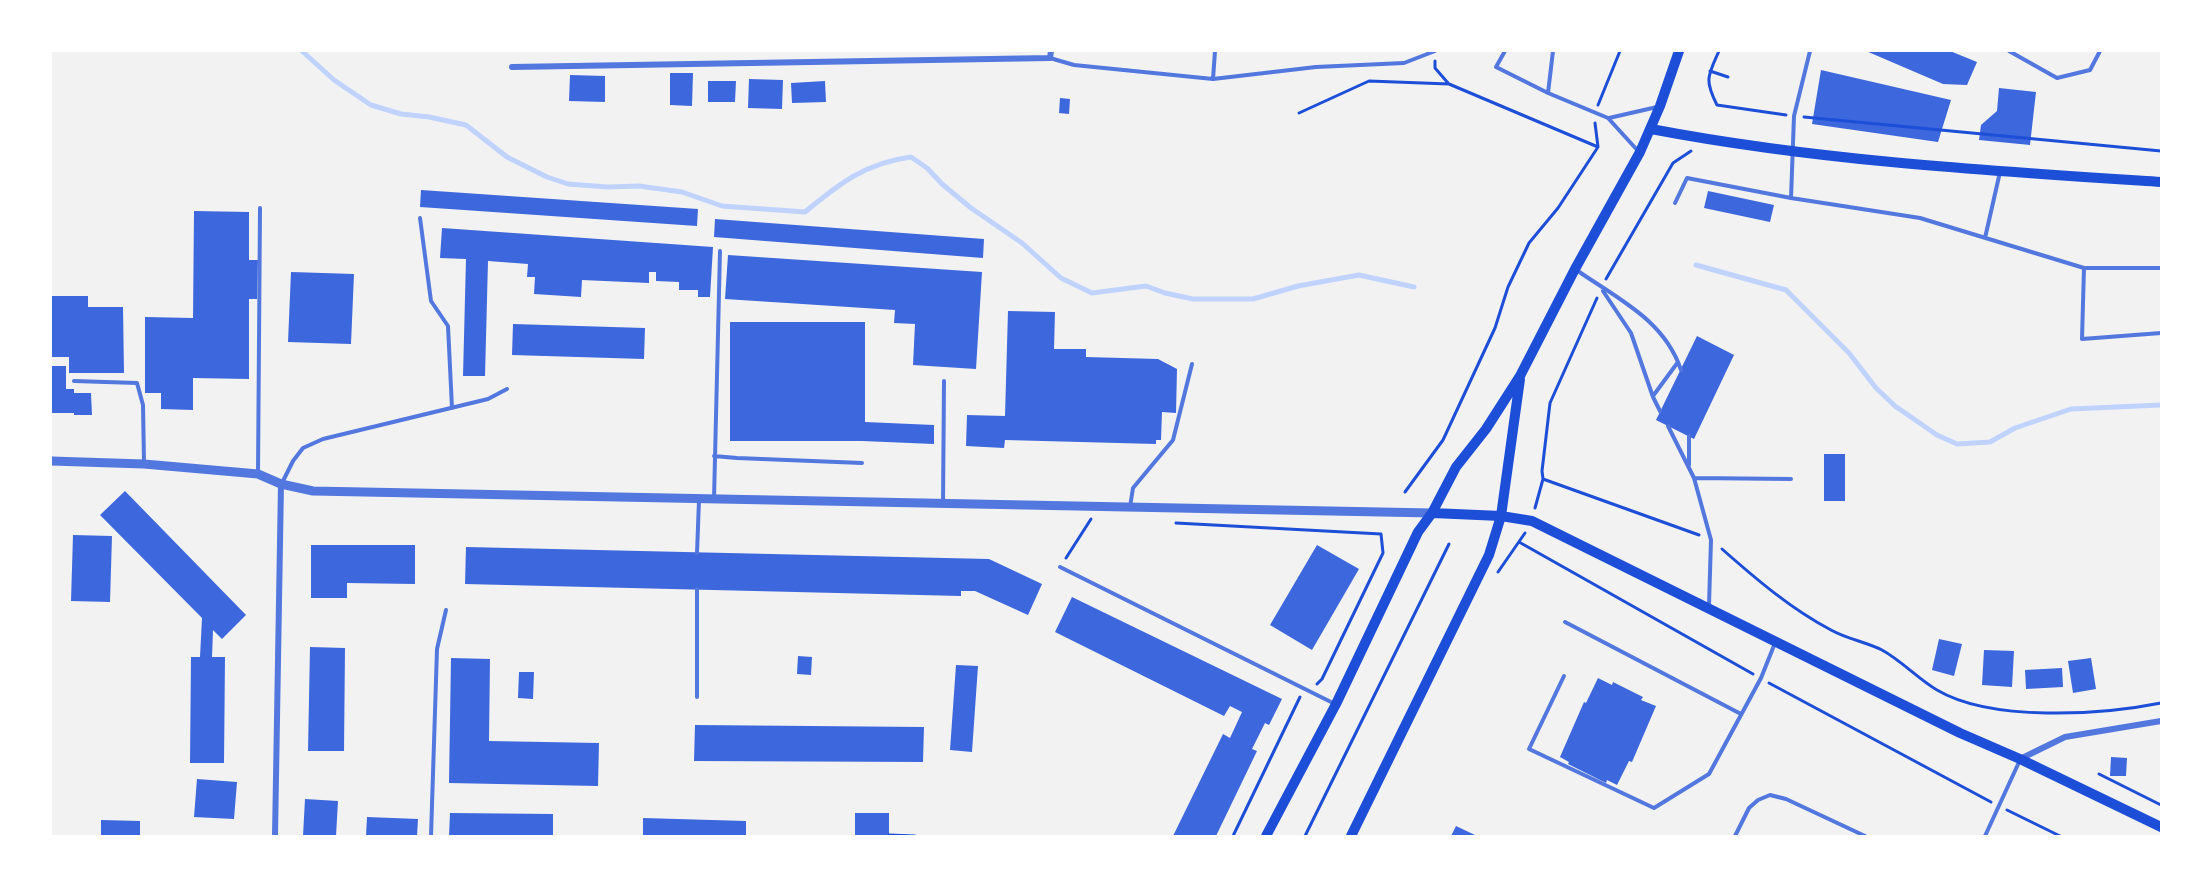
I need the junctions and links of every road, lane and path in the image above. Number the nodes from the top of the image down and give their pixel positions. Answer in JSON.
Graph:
{"nodes":[{"id":1,"x":1215,"y":51,"type":"edge"},
{"id":2,"x":1435,"y":51,"type":"edge"},
{"id":3,"x":1505,"y":51,"type":"edge"},
{"id":4,"x":1553,"y":51,"type":"edge"},
{"id":5,"x":1620,"y":51,"type":"edge"},
{"id":6,"x":1679,"y":51,"type":"edge"},
{"id":7,"x":1719,"y":51,"type":"edge"},
{"id":8,"x":1810,"y":51,"type":"edge"},
{"id":9,"x":2009,"y":51,"type":"edge"},
{"id":10,"x":2100,"y":51,"type":"edge"},
{"id":11,"x":1050,"y":55,"type":"edge"},
{"id":12,"x":512,"y":67,"type":"dead end"},
{"id":13,"x":1710,"y":71,"type":"junction"},
{"id":14,"x":1728,"y":77,"type":"dead end"},
{"id":15,"x":1214,"y":80,"type":"junction"},
{"id":16,"x":1449,"y":84,"type":"junction"},
{"id":17,"x":1548,"y":93,"type":"junction"},
{"id":18,"x":1659,"y":106,"type":"junction"},
{"id":19,"x":1299,"y":112,"type":"dead end"},
{"id":20,"x":1594,"y":112,"type":"junction"},
{"id":21,"x":1794,"y":116,"type":"junction"},
{"id":22,"x":1608,"y":118,"type":"junction"},
{"id":23,"x":1651,"y":129,"type":"junction"},
{"id":24,"x":1598,"y":147,"type":"junction"},
{"id":25,"x":1791,"y":151,"type":"junction"},
{"id":26,"x":2161,"y":151,"type":"edge"},
{"id":27,"x":1640,"y":152,"type":"junction"},
{"id":28,"x":2001,"y":172,"type":"junction"},
{"id":29,"x":2161,"y":182,"type":"edge"},
{"id":30,"x":1791,"y":198,"type":"junction"},
{"id":31,"x":1675,"y":203,"type":"dead end"},
{"id":32,"x":260,"y":208,"type":"dead end"},
{"id":33,"x":420,"y":218,"type":"dead end"},
{"id":34,"x":1985,"y":238,"type":"junction"},
{"id":35,"x":720,"y":251,"type":"dead end"},
{"id":36,"x":2084,"y":268,"type":"junction"},
{"id":37,"x":2161,"y":268,"type":"edge"},
{"id":38,"x":1575,"y":269,"type":"junction"},
{"id":39,"x":1601,"y":287,"type":"junction"},
{"id":40,"x":2161,"y":333,"type":"edge"},
{"id":41,"x":1678,"y":362,"type":"junction"},
{"id":42,"x":1192,"y":364,"type":"dead end"},
{"id":43,"x":1681,"y":370,"type":"dead end"},
{"id":44,"x":1520,"y":376,"type":"junction"},
{"id":45,"x":74,"y":381,"type":"dead end"},
{"id":46,"x":944,"y":381,"type":"dead end"},
{"id":47,"x":507,"y":389,"type":"dead end"},
{"id":48,"x":1653,"y":397,"type":"junction"},
{"id":49,"x":452,"y":408,"type":"junction"},
{"id":50,"x":1660,"y":411,"type":"dead end"},
{"id":51,"x":1668,"y":426,"type":"dead end"},
{"id":52,"x":1689,"y":436,"type":"dead end"},
{"id":53,"x":714,"y":456,"type":"junction"},
{"id":54,"x":51,"y":461,"type":"edge"},
{"id":55,"x":862,"y":463,"type":"dead end"},
{"id":56,"x":144,"y":464,"type":"junction"},
{"id":57,"x":1689,"y":466,"type":"junction"},
{"id":58,"x":1542,"y":471,"type":"dead end"},
{"id":59,"x":258,"y":474,"type":"junction"},
{"id":60,"x":1694,"y":478,"type":"junction"},
{"id":61,"x":1791,"y":479,"type":"dead end"},
{"id":62,"x":282,"y":484,"type":"junction"},
{"id":63,"x":1405,"y":492,"type":"dead end"},
{"id":64,"x":699,"y":499,"type":"junction"},
{"id":65,"x":714,"y":500,"type":"junction"},
{"id":66,"x":944,"y":505,"type":"junction"},
{"id":67,"x":1130,"y":508,"type":"junction"},
{"id":68,"x":1432,"y":513,"type":"junction"},
{"id":69,"x":1501,"y":516,"type":"junction"},
{"id":70,"x":1101,"y":519,"type":"dead end"},
{"id":71,"x":1167,"y":522,"type":"dead end"},
{"id":72,"x":1381,"y":534,"type":"dead end"},
{"id":73,"x":1711,"y":540,"type":"junction"},
{"id":74,"x":1519,"y":542,"type":"dead end"},
{"id":75,"x":1449,"y":544,"type":"dead end"},
{"id":76,"x":697,"y":553,"type":"dead end"},
{"id":77,"x":1060,"y":567,"type":"joint"},
{"id":78,"x":697,"y":589,"type":"dead end"},
{"id":79,"x":1709,"y":609,"type":"junction"},
{"id":80,"x":446,"y":610,"type":"dead end"},
{"id":81,"x":1565,"y":622,"type":"dead end"},
{"id":82,"x":1776,"y":643,"type":"junction"},
{"id":83,"x":1564,"y":676,"type":"dead end"},
{"id":84,"x":1761,"y":678,"type":"junction"},
{"id":85,"x":697,"y":697,"type":"dead end"},
{"id":86,"x":2161,"y":703,"type":"edge"},
{"id":87,"x":1336,"y":704,"type":"junction"},
{"id":88,"x":1741,"y":714,"type":"junction"},
{"id":89,"x":2161,"y":721,"type":"edge"},
{"id":90,"x":2020,"y":759,"type":"junction"},
{"id":91,"x":2098,"y":774,"type":"dead end"},
{"id":92,"x":2161,"y":805,"type":"edge"},
{"id":93,"x":2000,"y":807,"type":"junction"},
{"id":94,"x":2161,"y":827,"type":"edge"},
{"id":95,"x":889,"y":835,"type":"edge"},
{"id":96,"x":275,"y":836,"type":"edge"},
{"id":97,"x":431,"y":836,"type":"edge"},
{"id":98,"x":915,"y":836,"type":"edge"},
{"id":99,"x":1266,"y":836,"type":"edge"},
{"id":100,"x":1305,"y":836,"type":"edge"},
{"id":101,"x":1351,"y":836,"type":"edge"},
{"id":102,"x":1736,"y":836,"type":"edge"},
{"id":103,"x":1864,"y":836,"type":"edge"},
{"id":104,"x":1985,"y":836,"type":"edge"},
{"id":105,"x":2060,"y":836,"type":"edge"}],
"edges":[{"from":1,"to":15,"type":"lane"},
{"from":2,"to":15,"type":"lane"},
{"from":2,"to":16,"type":"path"},
{"from":3,"to":17,"type":"lane"},
{"from":4,"to":17,"type":"lane"},
{"from":5,"to":20,"type":"path"},
{"from":6,"to":18,"type":"main road"},
{"from":7,"to":13,"type":"path"},
{"from":8,"to":21,"type":"lane"},
{"from":9,"to":10,"type":"lane"},
{"from":11,"to":12,"type":"street"},
{"from":11,"to":15,"type":"lane"},
{"from":13,"to":14,"type":"path"},
{"from":13,"to":21,"type":"path"},
{"from":16,"to":19,"type":"path"},
{"from":16,"to":24,"type":"path"},
{"from":17,"to":20,"type":"lane"},
{"from":18,"to":22,"type":"lane"},
{"from":18,"to":23,"type":"main road"},
{"from":20,"to":22,"type":"lane"},
{"from":20,"to":24,"type":"path"},
{"from":21,"to":25,"type":"lane"},
{"from":21,"to":26,"type":"path"},
{"from":22,"to":27,"type":"lane"},
{"from":23,"to":25,"type":"main road"},
{"from":23,"to":27,"type":"main road"},
{"from":24,"to":63,"type":"path"},
{"from":25,"to":28,"type":"main road"},
{"from":25,"to":30,"type":"lane"},
{"from":27,"to":38,"type":"main road"},
{"from":28,"to":29,"type":"main road"},
{"from":28,"to":34,"type":"lane"},
{"from":30,"to":31,"type":"lane"},
{"from":30,"to":34,"type":"lane"},
{"from":32,"to":59,"type":"lane"},
{"from":33,"to":49,"type":"lane"},
{"from":34,"to":36,"type":"lane"},
{"from":35,"to":53,"type":"lane"},
{"from":36,"to":37,"type":"lane"},
{"from":36,"to":40,"type":"lane"},
{"from":38,"to":39,"type":"lane"},
{"from":38,"to":44,"type":"main road"},
{"from":39,"to":41,"type":"lane"},
{"from":39,"to":48,"type":"lane"},
{"from":41,"to":43,"type":"lane"},
{"from":41,"to":48,"type":"lane"},
{"from":42,"to":67,"type":"lane"},
{"from":44,"to":68,"type":"main road"},
{"from":44,"to":69,"type":"main road"},
{"from":45,"to":56,"type":"lane"},
{"from":46,"to":66,"type":"lane"},
{"from":47,"to":49,"type":"lane"},
{"from":48,"to":50,"type":"lane"},
{"from":49,"to":62,"type":"lane"},
{"from":51,"to":57,"type":"lane"},
{"from":52,"to":57,"type":"lane"},
{"from":53,"to":55,"type":"lane"},
{"from":53,"to":65,"type":"lane"},
{"from":54,"to":56,"type":"street"},
{"from":56,"to":59,"type":"street"},
{"from":57,"to":60,"type":"lane"},
{"from":58,"to":73,"type":"path"},
{"from":59,"to":62,"type":"street"},
{"from":60,"to":61,"type":"lane"},
{"from":60,"to":73,"type":"lane"},
{"from":62,"to":64,"type":"street"},
{"from":62,"to":96,"type":"street"},
{"from":64,"to":65,"type":"street"},
{"from":64,"to":76,"type":"lane"},
{"from":65,"to":66,"type":"street"},
{"from":66,"to":67,"type":"street"},
{"from":67,"to":68,"type":"street"},
{"from":68,"to":69,"type":"main road"},
{"from":68,"to":87,"type":"main road"},
{"from":69,"to":79,"type":"main road"},
{"from":69,"to":101,"type":"main road"},
{"from":70,"to":77,"type":"path"},
{"from":71,"to":72,"type":"path"},
{"from":73,"to":79,"type":"lane"},
{"from":73,"to":86,"type":"path"},
{"from":74,"to":84,"type":"path"},
{"from":75,"to":100,"type":"path"},
{"from":77,"to":87,"type":"lane"},
{"from":78,"to":85,"type":"lane"},
{"from":79,"to":82,"type":"main road"},
{"from":80,"to":97,"type":"lane"},
{"from":81,"to":88,"type":"lane"},
{"from":82,"to":84,"type":"lane"},
{"from":82,"to":90,"type":"main road"},
{"from":83,"to":88,"type":"lane"},
{"from":84,"to":88,"type":"lane"},
{"from":84,"to":93,"type":"path"},
{"from":87,"to":99,"type":"main road"},
{"from":89,"to":90,"type":"street"},
{"from":90,"to":93,"type":"lane"},
{"from":90,"to":94,"type":"main road"},
{"from":91,"to":92,"type":"path"},
{"from":93,"to":104,"type":"lane"},
{"from":93,"to":105,"type":"path"},
{"from":95,"to":98,"type":"path"},
{"from":102,"to":103,"type":"lane"}]}
